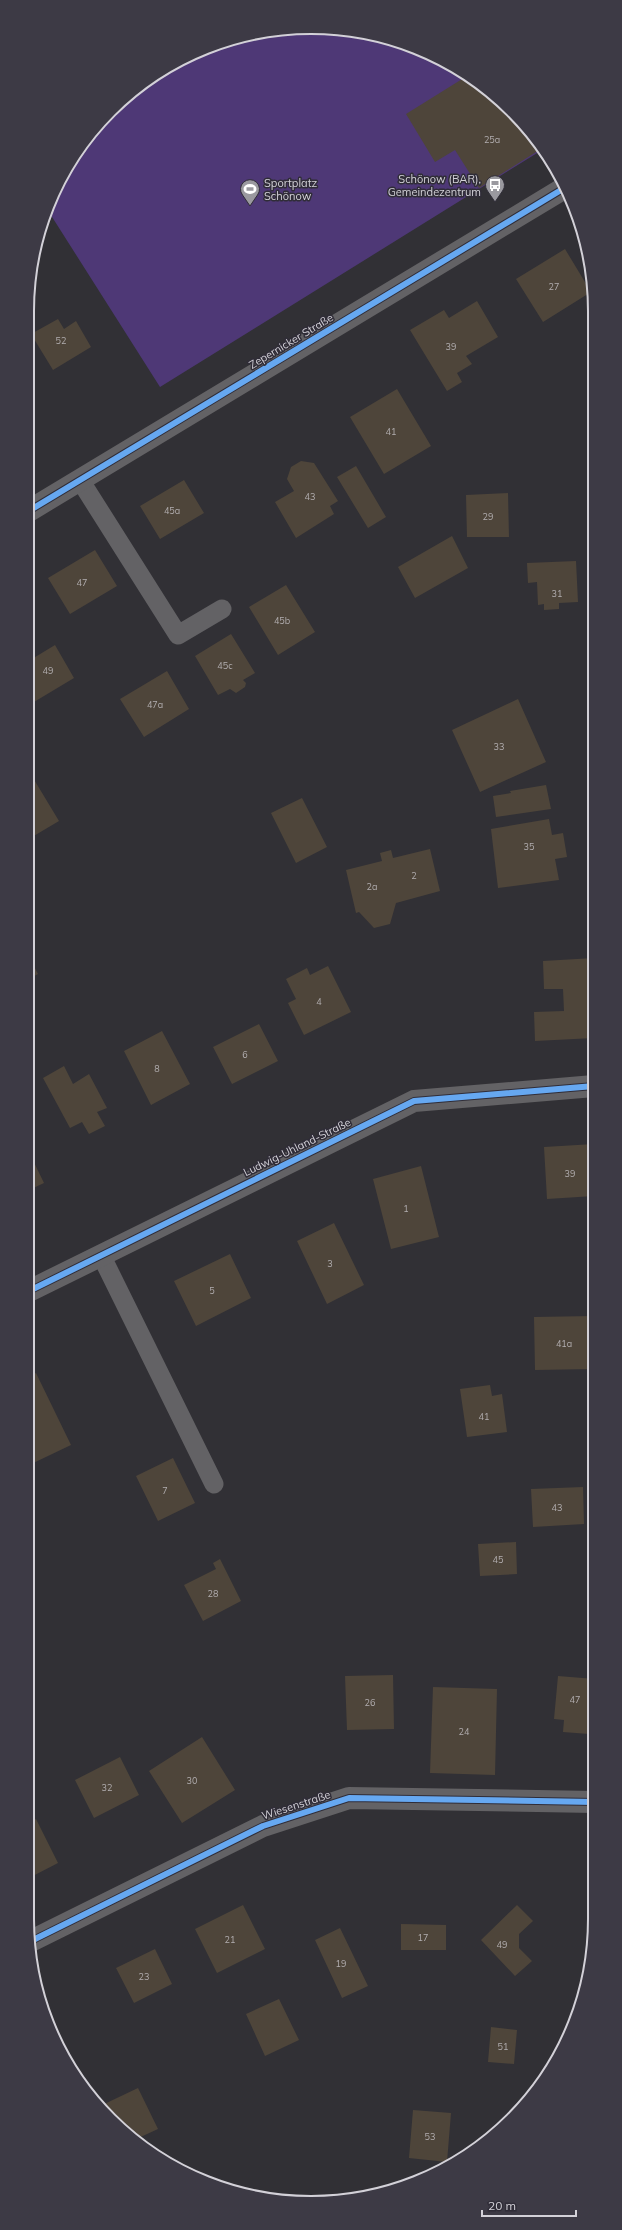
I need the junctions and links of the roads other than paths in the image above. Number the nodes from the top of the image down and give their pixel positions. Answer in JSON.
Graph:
{"nodes":[{"id":1,"x":561,"y":191,"type":"edge"},
{"id":2,"x":80,"y":480,"type":"junction"},
{"id":3,"x":34,"y":508,"type":"edge"},
{"id":4,"x":222,"y":609,"type":"dead end"},
{"id":5,"x":588,"y":1086,"type":"edge"},
{"id":6,"x":101,"y":1255,"type":"junction"},
{"id":7,"x":34,"y":1288,"type":"edge"},
{"id":8,"x":214,"y":1484,"type":"dead end"},
{"id":9,"x":588,"y":1802,"type":"edge"},
{"id":10,"x":35,"y":1939,"type":"edge"}],
"edges":[{"from":1,"to":2,"type":"street","name":"Zepernicker Straße"},
{"from":2,"to":3,"type":"street","name":"Zepernicker Straße"},
{"from":2,"to":4,"type":"lane"},
{"from":5,"to":6,"type":"street","name":"Ludwig-Uhland-Straße"},
{"from":6,"to":7,"type":"street","name":"Ludwig-Uhland-Straße"},
{"from":6,"to":8,"type":"lane"},
{"from":9,"to":10,"type":"street","name":"Wiesenstraße"}]}
